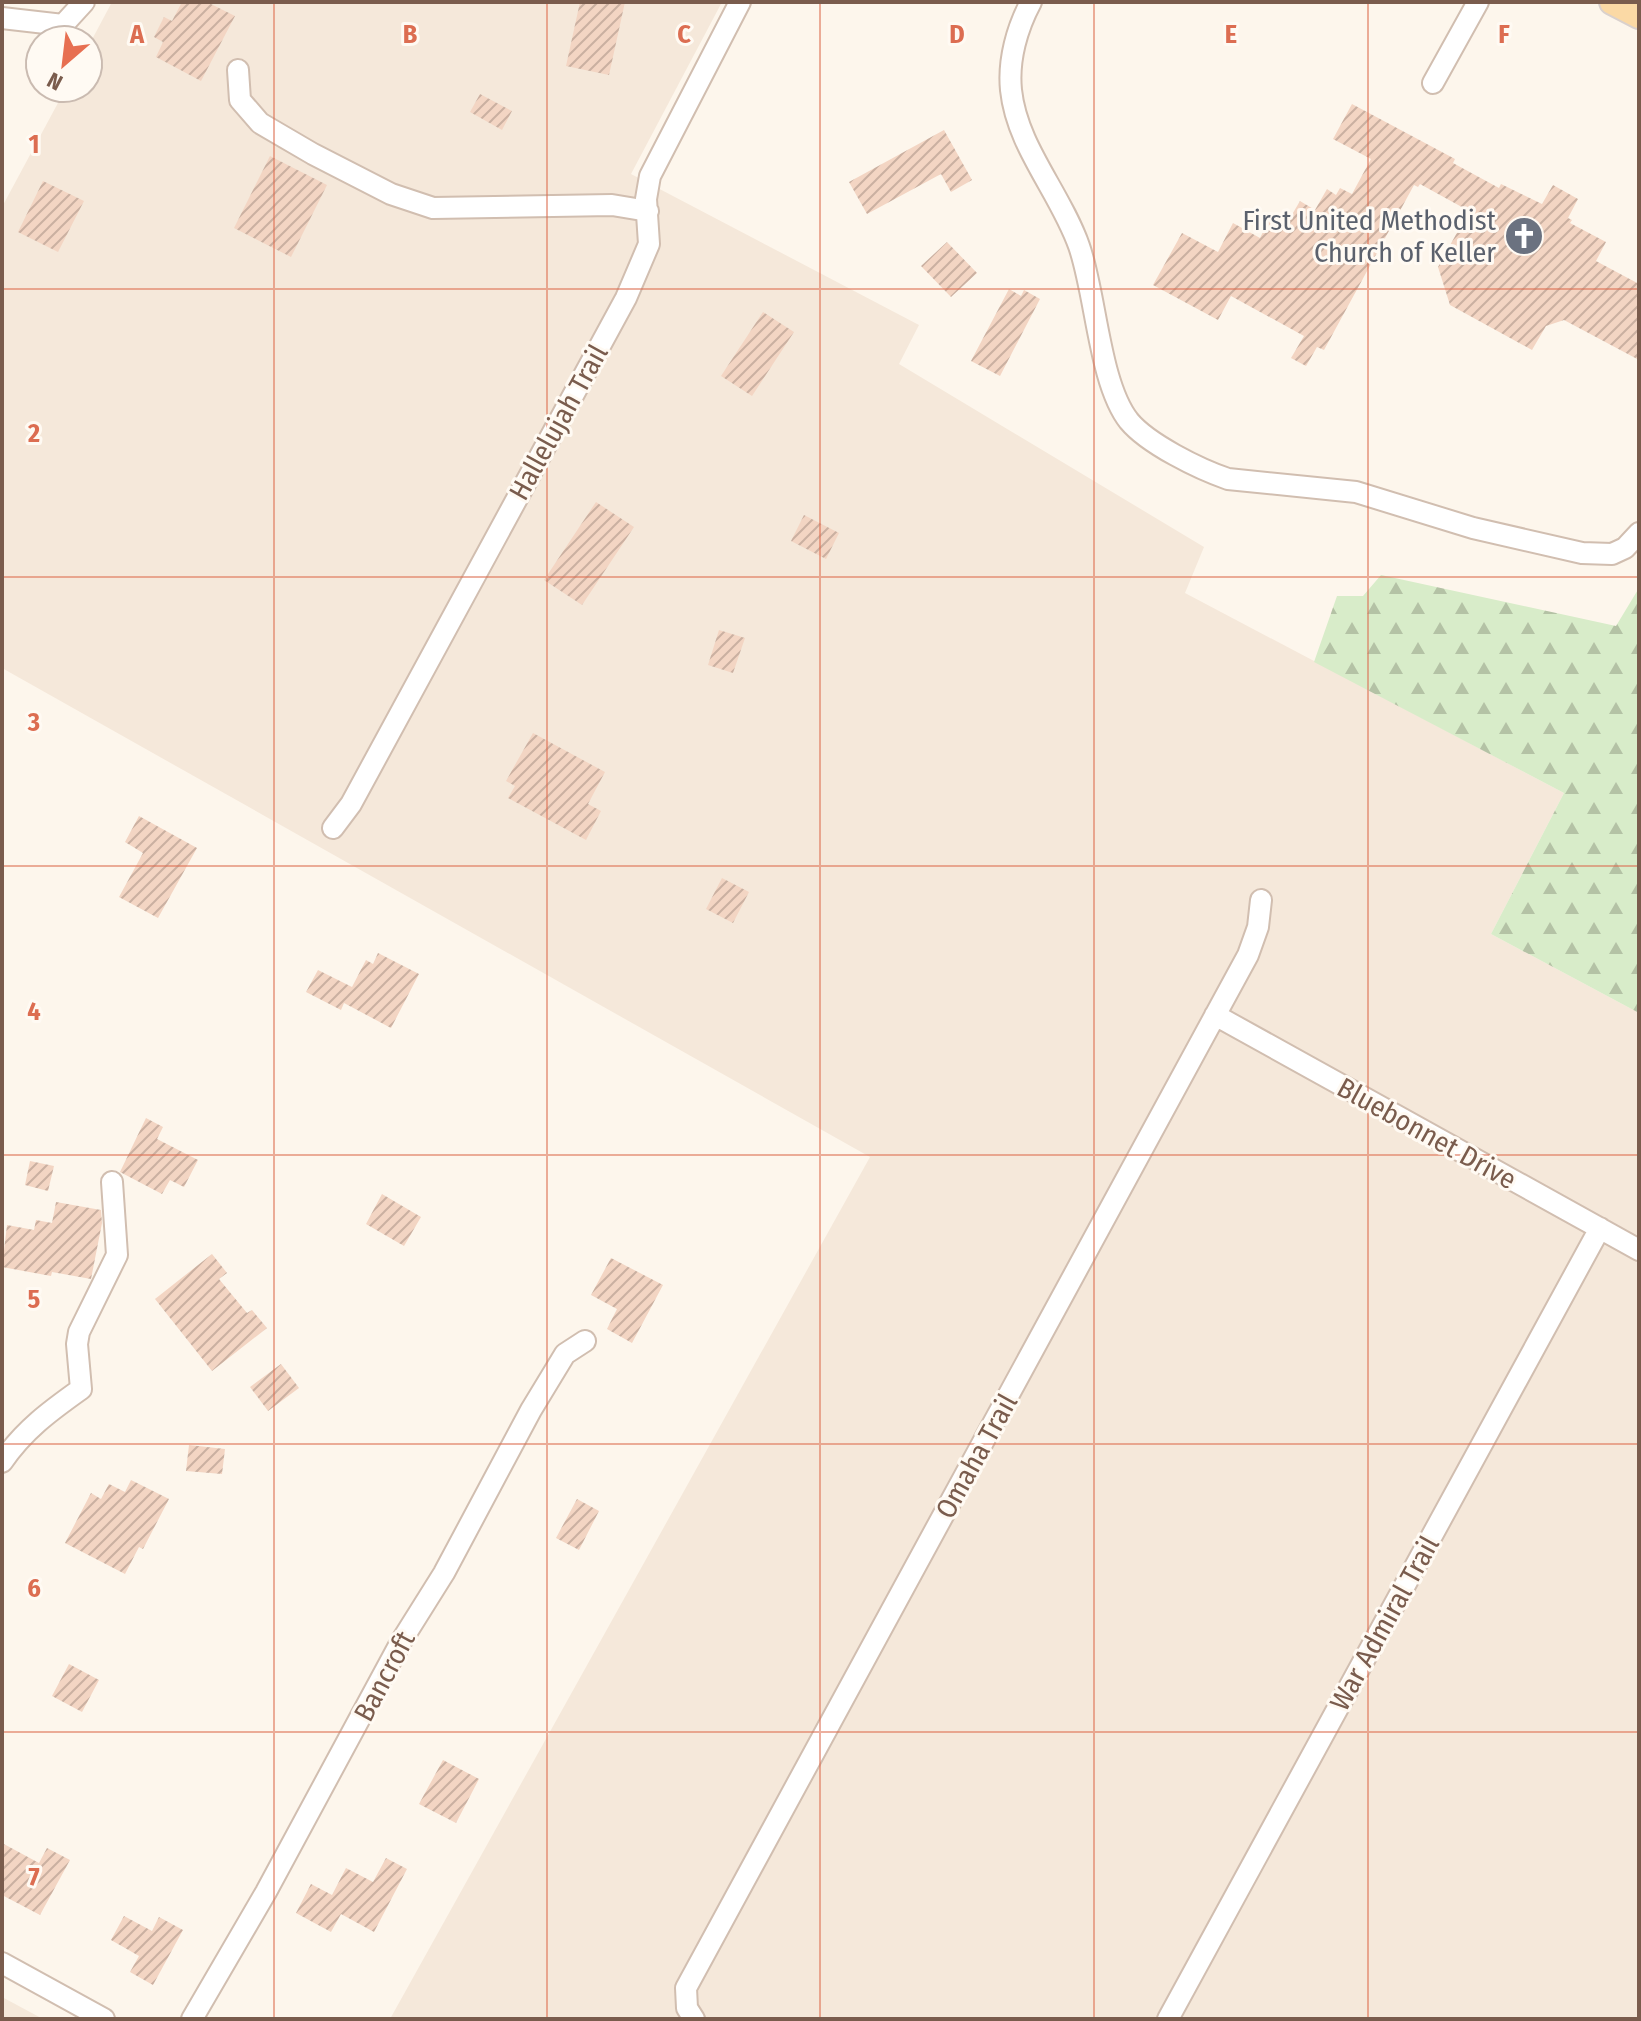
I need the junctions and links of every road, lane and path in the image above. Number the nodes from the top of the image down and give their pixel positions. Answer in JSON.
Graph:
{"nodes":[{"id":1,"x":84,"y":2,"type":"edge"},
{"id":2,"x":740,"y":2,"type":"edge"},
{"id":3,"x":1031,"y":2,"type":"edge"},
{"id":4,"x":1478,"y":2,"type":"edge"},
{"id":5,"x":1612,"y":2,"type":"edge"},
{"id":6,"x":1639,"y":16,"type":"edge"},
{"id":7,"x":2,"y":18,"type":"edge"},
{"id":8,"x":238,"y":70,"type":"dead end"},
{"id":9,"x":1433,"y":83,"type":"dead end"},
{"id":10,"x":648,"y":211,"type":"junction"},
{"id":11,"x":1639,"y":533,"type":"edge"},
{"id":12,"x":333,"y":828,"type":"dead end"},
{"id":13,"x":1261,"y":900,"type":"dead end"},
{"id":14,"x":1215,"y":1015,"type":"junction"},
{"id":15,"x":112,"y":1182,"type":"dead end"},
{"id":16,"x":1600,"y":1228,"type":"junction"},
{"id":17,"x":1639,"y":1250,"type":"edge"},
{"id":18,"x":585,"y":1341,"type":"dead end"},
{"id":19,"x":2,"y":1462,"type":"edge"},
{"id":20,"x":5,"y":1972,"type":"edge"},
{"id":21,"x":691,"y":2013,"type":"edge"},
{"id":22,"x":104,"y":2019,"type":"edge"},
{"id":23,"x":192,"y":2019,"type":"edge"},
{"id":24,"x":1168,"y":2019,"type":"edge"}],
"edges":[{"from":1,"to":7,"type":"street"},
{"from":2,"to":10,"type":"street","name":"Hallelujah Trail"},
{"from":3,"to":11,"type":"street"},
{"from":4,"to":9,"type":"street"},
{"from":5,"to":6,"type":"main road"},
{"from":8,"to":10,"type":"street"},
{"from":10,"to":12,"type":"street","name":"Hallelujah Trail"},
{"from":13,"to":14,"type":"street","name":"Omaha Trail"},
{"from":14,"to":16,"type":"street","name":"Bluebonnet Drive"},
{"from":14,"to":21,"type":"street","name":"Omaha Trail"},
{"from":15,"to":19,"type":"street"},
{"from":16,"to":17,"type":"street","name":"Bluebonnet Drive"},
{"from":16,"to":24,"type":"street","name":"War Admiral Trail"},
{"from":18,"to":23,"type":"street","name":"Bancroft"},
{"from":20,"to":22,"type":"street"}]}
